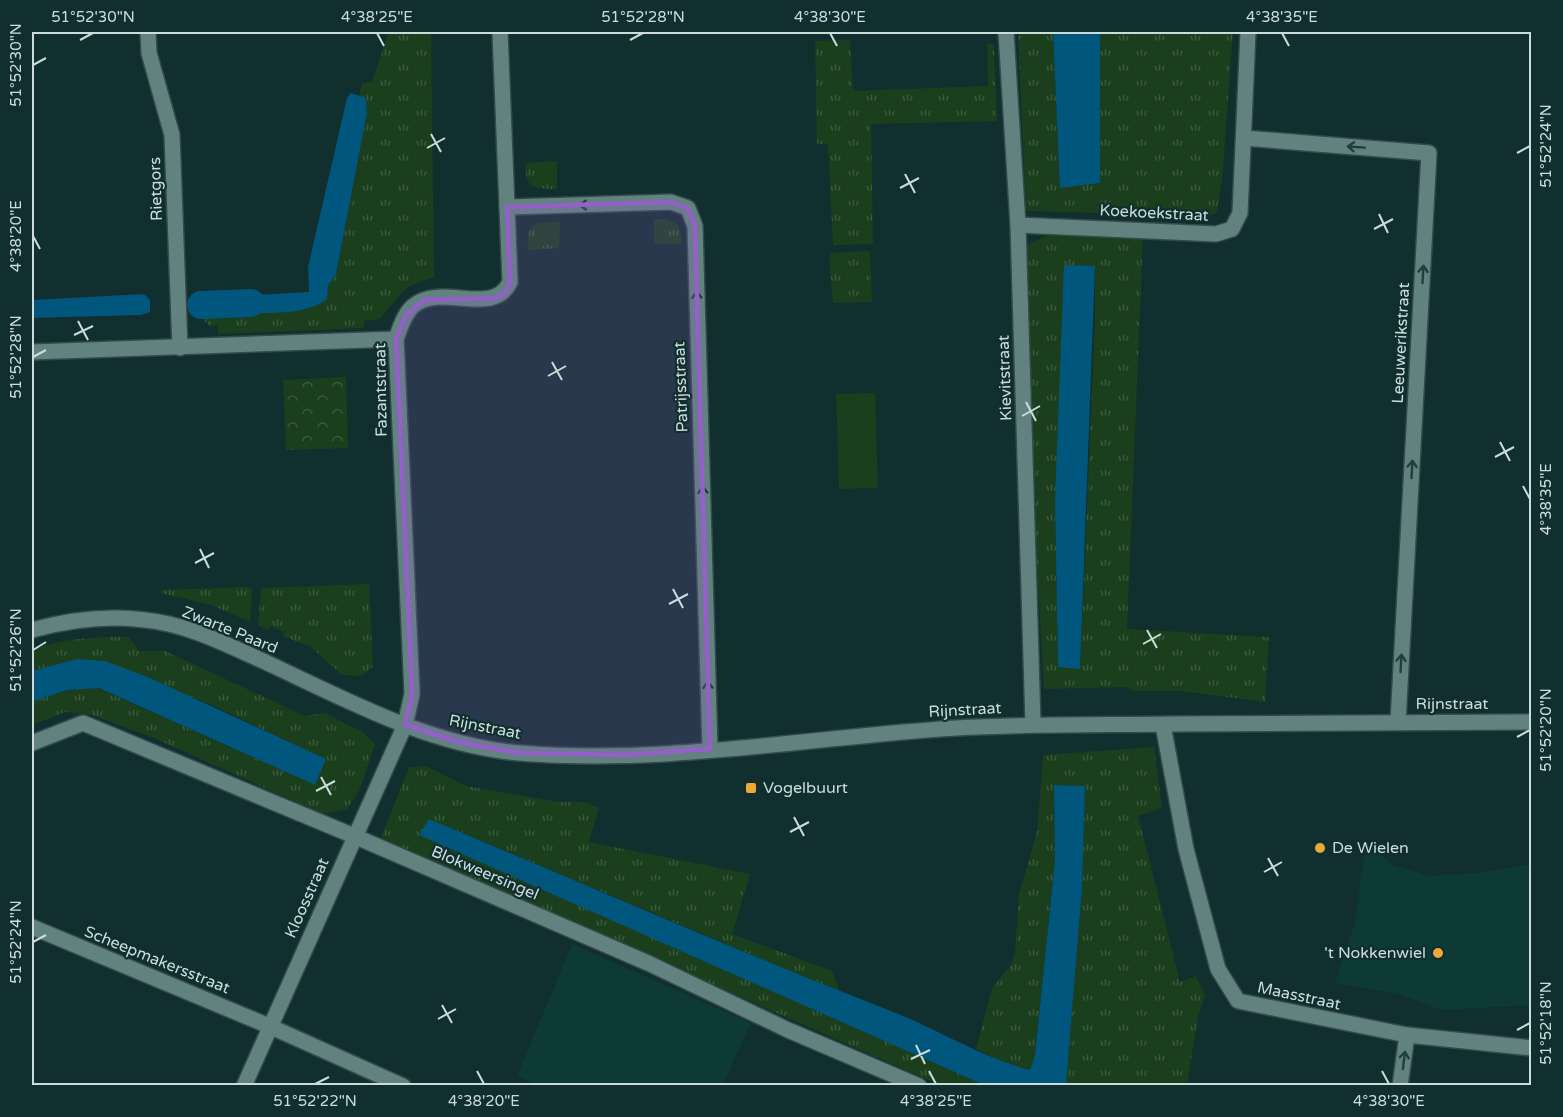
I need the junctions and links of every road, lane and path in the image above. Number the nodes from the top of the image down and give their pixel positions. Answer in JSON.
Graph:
{"nodes":[{"id":1,"x":148,"y":32,"type":"edge"},
{"id":2,"x":500,"y":32,"type":"edge"},
{"id":3,"x":1006,"y":32,"type":"edge"},
{"id":4,"x":1248,"y":32,"type":"edge"},
{"id":5,"x":1244,"y":138,"type":"junction"},
{"id":6,"x":507,"y":207,"type":"junction"},
{"id":7,"x":1018,"y":225,"type":"junction"},
{"id":8,"x":396,"y":339,"type":"junction"},
{"id":9,"x":180,"y":348,"type":"junction"},
{"id":10,"x":32,"y":352,"type":"edge"},
{"id":11,"x":32,"y":630,"type":"edge"},
{"id":12,"x":1398,"y":722,"type":"junction"},
{"id":13,"x":1532,"y":722,"type":"edge"},
{"id":14,"x":1033,"y":724,"type":"junction"},
{"id":15,"x":1163,"y":724,"type":"junction"},
{"id":16,"x":405,"y":725,"type":"junction"},
{"id":17,"x":32,"y":743,"type":"edge"},
{"id":18,"x":710,"y":749,"type":"junction"},
{"id":19,"x":354,"y":836,"type":"junction"},
{"id":20,"x":32,"y":927,"type":"edge"},
{"id":21,"x":269,"y":1026,"type":"junction"},
{"id":22,"x":1407,"y":1035,"type":"junction"},
{"id":23,"x":1532,"y":1048,"type":"edge"},
{"id":24,"x":244,"y":1086,"type":"edge"},
{"id":25,"x":403,"y":1086,"type":"edge"},
{"id":26,"x":920,"y":1086,"type":"edge"},
{"id":27,"x":1400,"y":1086,"type":"edge"}],
"edges":[{"from":1,"to":9,"type":"street","name":"Rietgors"},
{"from":2,"to":6,"type":"street","name":"Fazantstraat"},
{"from":3,"to":7,"type":"street","name":"Kievitstraat"},
{"from":4,"to":5,"type":"street","name":"Koekoekstraat"},
{"from":5,"to":7,"type":"street","name":"Koekoekstraat"},
{"from":12,"to":5,"type":"street","name":"Leeuwerikstraat","one_way":true},
{"from":6,"to":8,"type":"street","name":"Fazantstraat"},
{"from":18,"to":6,"type":"street","name":"Patrijsstraat","one_way":true},
{"from":7,"to":14,"type":"street","name":"Kievitstraat"},
{"from":8,"to":9,"type":"street"},
{"from":8,"to":16,"type":"street","name":"Fazantstraat"},
{"from":9,"to":10,"type":"street"},
{"from":11,"to":16,"type":"street","name":"Zwarte Paard"},
{"from":12,"to":13,"type":"street","name":"Rijnstraat"},
{"from":12,"to":15,"type":"street","name":"Rijnstraat"},
{"from":14,"to":15,"type":"street","name":"Rijnstraat"},
{"from":14,"to":18,"type":"street","name":"Rijnstraat"},
{"from":15,"to":22,"type":"street","name":"Maasstraat"},
{"from":16,"to":18,"type":"street","name":"Rijnstraat"},
{"from":16,"to":19,"type":"street","name":"Kloosstraat"},
{"from":17,"to":19,"type":"street","name":"Blokweersingel"},
{"from":19,"to":21,"type":"street","name":"Kloosstraat"},
{"from":19,"to":26,"type":"street","name":"Blokweersingel"},
{"from":20,"to":21,"type":"street","name":"Scheepmakersstraat"},
{"from":21,"to":24,"type":"street","name":"Kloosstraat"},
{"from":21,"to":25,"type":"street","name":"Scheepmakersstraat"},
{"from":22,"to":23,"type":"street","name":"Maasstraat"},
{"from":27,"to":22,"type":"street","one_way":true}]}
